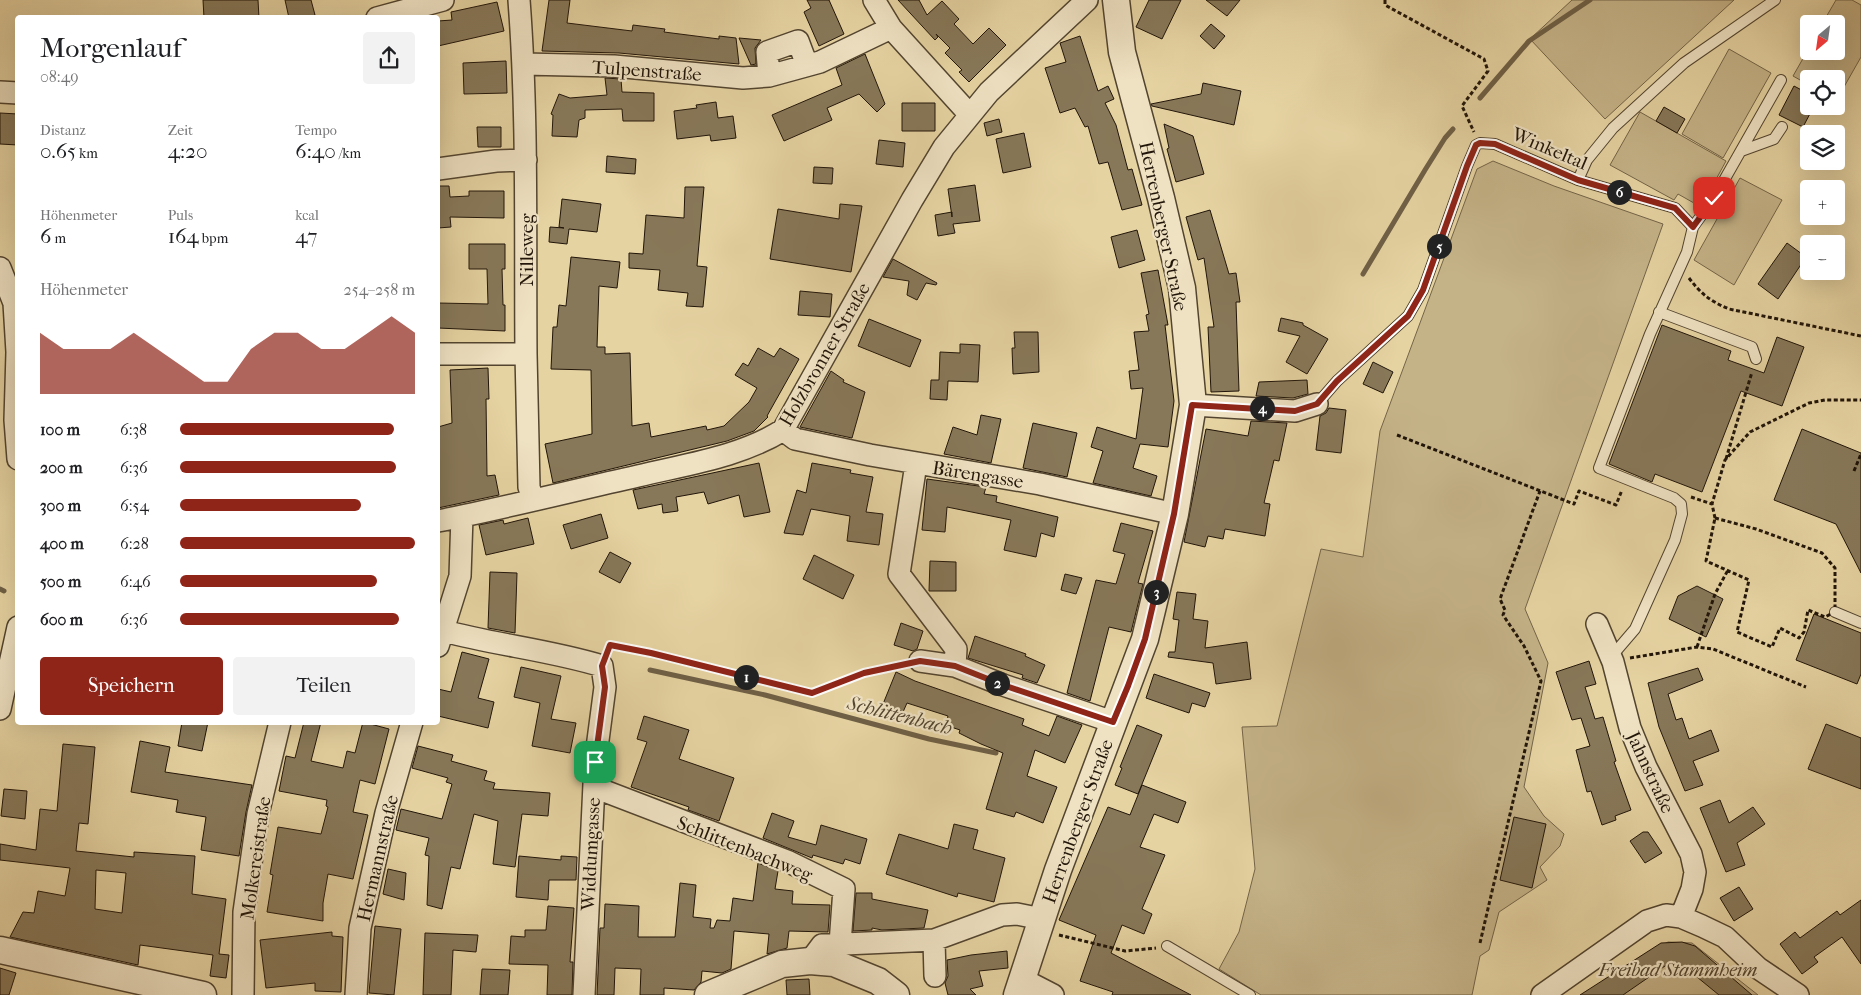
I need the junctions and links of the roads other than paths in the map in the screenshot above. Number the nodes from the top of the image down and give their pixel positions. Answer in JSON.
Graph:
{"nodes":[{"id":1,"x":443,"y":0,"type":"edge"},
{"id":2,"x":520,"y":0,"type":"edge"},
{"id":3,"x":874,"y":0,"type":"edge"},
{"id":4,"x":1087,"y":0,"type":"edge"},
{"id":5,"x":1775,"y":0,"type":"edge"},
{"id":6,"x":1112,"y":1,"type":"edge"},
{"id":7,"x":388,"y":15,"type":"edge"},
{"id":8,"x":891,"y":28,"type":"junction"},
{"id":9,"x":524,"y":64,"type":"junction"},
{"id":10,"x":1781,"y":80,"type":"dead end"},
{"id":11,"x":0,"y":92,"type":"edge"},
{"id":12,"x":15,"y":93,"type":"edge"},
{"id":13,"x":970,"y":115,"type":"junction"},
{"id":14,"x":1782,"y":127,"type":"dead end"},
{"id":15,"x":1741,"y":151,"type":"junction"},
{"id":16,"x":526,"y":160,"type":"junction"},
{"id":17,"x":440,"y":169,"type":"edge"},
{"id":18,"x":1578,"y":180,"type":"junction"},
{"id":19,"x":1693,"y":227,"type":"junction"},
{"id":20,"x":0,"y":268,"type":"edge"},
{"id":21,"x":1659,"y":312,"type":"junction"},
{"id":22,"x":15,"y":334,"type":"edge"},
{"id":23,"x":440,"y":354,"type":"edge"},
{"id":24,"x":526,"y":354,"type":"junction"},
{"id":25,"x":1756,"y":359,"type":"road end"},
{"id":26,"x":15,"y":366,"type":"edge"},
{"id":27,"x":1317,"y":404,"type":"joint"},
{"id":28,"x":1192,"y":405,"type":"junction"},
{"id":29,"x":7,"y":420,"type":"edge"},
{"id":30,"x":783,"y":430,"type":"junction"},
{"id":31,"x":15,"y":448,"type":"edge"},
{"id":32,"x":916,"y":464,"type":"junction"},
{"id":33,"x":533,"y":500,"type":"junction"},
{"id":34,"x":1174,"y":514,"type":"junction"},
{"id":35,"x":462,"y":516,"type":"junction"},
{"id":36,"x":440,"y":521,"type":"edge"},
{"id":37,"x":1835,"y":612,"type":"road end"},
{"id":38,"x":1861,"y":623,"type":"edge"},
{"id":39,"x":1598,"y":624,"type":"dead end"},
{"id":40,"x":15,"y":637,"type":"edge"},
{"id":41,"x":441,"y":638,"type":"edge"},
{"id":42,"x":1612,"y":659,"type":"junction"},
{"id":43,"x":920,"y":661,"type":"road end"},
{"id":44,"x":955,"y":666,"type":"junction"},
{"id":45,"x":3,"y":675,"type":"edge"},
{"id":46,"x":0,"y":709,"type":"edge"},
{"id":47,"x":1113,"y":722,"type":"junction"},
{"id":48,"x":279,"y":725,"type":"edge"},
{"id":49,"x":411,"y":725,"type":"edge"},
{"id":50,"x":594,"y":787,"type":"junction"},
{"id":51,"x":1681,"y":917,"type":"junction"},
{"id":52,"x":1040,"y":925,"type":"junction"},
{"id":53,"x":934,"y":940,"type":"junction"},
{"id":54,"x":840,"y":944,"type":"junction"},
{"id":55,"x":1167,"y":946,"type":"road end"},
{"id":56,"x":0,"y":950,"type":"edge"},
{"id":57,"x":810,"y":961,"type":"junction"},
{"id":58,"x":935,"y":976,"type":"dead end"},
{"id":59,"x":745,"y":987,"type":"edge"},
{"id":60,"x":1020,"y":987,"type":"edge"},
{"id":61,"x":203,"y":995,"type":"edge"},
{"id":62,"x":243,"y":995,"type":"edge"},
{"id":63,"x":356,"y":995,"type":"edge"},
{"id":64,"x":584,"y":995,"type":"edge"},
{"id":65,"x":708,"y":995,"type":"edge"},
{"id":66,"x":896,"y":995,"type":"edge"},
{"id":67,"x":1053,"y":995,"type":"edge"},
{"id":68,"x":1250,"y":995,"type":"edge"},
{"id":69,"x":1542,"y":995,"type":"edge"},
{"id":70,"x":1798,"y":995,"type":"edge"}],
"edges":[{"from":1,"to":7,"type":"street"},
{"from":2,"to":9,"type":"street","name":"Nilleweg"},
{"from":3,"to":8,"type":"street"},
{"from":4,"to":13,"type":"street","name":"Holzbronner Straße"},
{"from":5,"to":18,"type":"lane"},
{"from":6,"to":28,"type":"street","name":"Herrenberger Straße"},
{"from":8,"to":9,"type":"street","name":"Tulpenstraße"},
{"from":8,"to":13,"type":"street"},
{"from":9,"to":16,"type":"street","name":"Nilleweg"},
{"from":10,"to":15,"type":"lane"},
{"from":11,"to":12,"type":"street"},
{"from":13,"to":30,"type":"street","name":"Holzbronner Straße"},
{"from":14,"to":15,"type":"lane"},
{"from":15,"to":19,"type":"lane"},
{"from":16,"to":17,"type":"street"},
{"from":16,"to":24,"type":"street","name":"Nilleweg"},
{"from":18,"to":19,"type":"lane","name":"Winkeltal"},
{"from":18,"to":27,"type":"lane","name":"Winkeltal"},
{"from":19,"to":21,"type":"lane"},
{"from":20,"to":22,"type":"street"},
{"from":21,"to":25,"type":"lane"},
{"from":21,"to":42,"type":"lane"},
{"from":23,"to":24,"type":"street"},
{"from":24,"to":33,"type":"street","name":"Nilleweg"},
{"from":26,"to":29,"type":"street"},
{"from":27,"to":28,"type":"street"},
{"from":28,"to":34,"type":"street","name":"Herrenberger Straße"},
{"from":29,"to":31,"type":"street"},
{"from":30,"to":32,"type":"street","name":"Bärengasse"},
{"from":30,"to":33,"type":"street","name":"Holzbronner Straße"},
{"from":32,"to":34,"type":"street","name":"Bärengasse"},
{"from":32,"to":44,"type":"street"},
{"from":33,"to":35,"type":"street","name":"Holzbronner Straße"},
{"from":34,"to":47,"type":"street","name":"Herrenberger Straße"},
{"from":35,"to":36,"type":"street","name":"Holzbronner Straße"},
{"from":35,"to":41,"type":"street"},
{"from":37,"to":38,"type":"lane"},
{"from":39,"to":42,"type":"street","name":"Jahnstraße"},
{"from":40,"to":45,"type":"street"},
{"from":41,"to":50,"type":"street","name":"Widdumgasse"},
{"from":42,"to":51,"type":"street","name":"Jahnstraße"},
{"from":43,"to":44,"type":"street"},
{"from":44,"to":47,"type":"street"},
{"from":45,"to":46,"type":"street"},
{"from":47,"to":52,"type":"street","name":"Herrenberger Straße"},
{"from":48,"to":62,"type":"street","name":"Molkereistraße"},
{"from":49,"to":63,"type":"street","name":"Hermannstraße"},
{"from":50,"to":54,"type":"street","name":"Schlittenbachweg"},
{"from":50,"to":64,"type":"street","name":"Widdumgasse"},
{"from":51,"to":69,"type":"street"},
{"from":51,"to":70,"type":"street"},
{"from":52,"to":53,"type":"street"},
{"from":52,"to":60,"type":"street","name":"Herrenberger Straße"},
{"from":53,"to":54,"type":"street"},
{"from":53,"to":58,"type":"street"},
{"from":54,"to":57,"type":"street"},
{"from":55,"to":68,"type":"lane"},
{"from":56,"to":61,"type":"street"},
{"from":57,"to":59,"type":"street"},
{"from":57,"to":66,"type":"street"},
{"from":59,"to":65,"type":"street"},
{"from":60,"to":67,"type":"street"}]}
